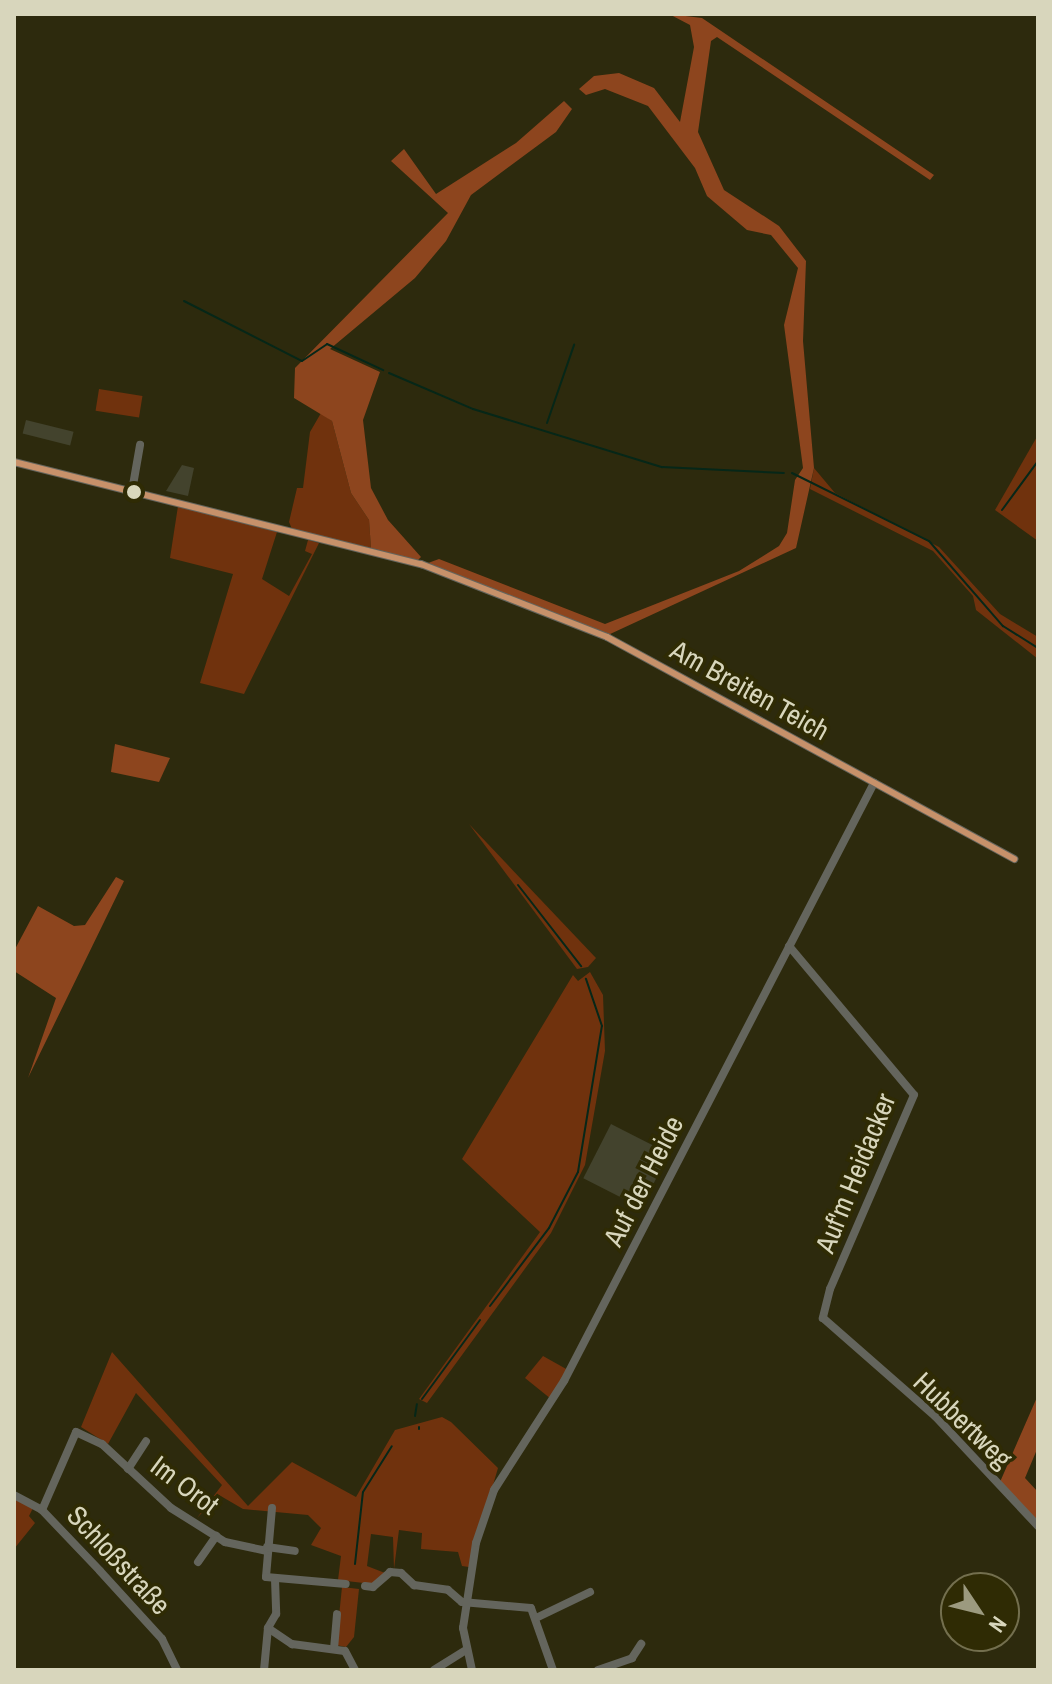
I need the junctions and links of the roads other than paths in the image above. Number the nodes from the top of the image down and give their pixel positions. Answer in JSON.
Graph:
{"nodes":[{"id":1,"x":140,"y":445,"type":"dead end"},
{"id":2,"x":14,"y":462,"type":"edge"},
{"id":3,"x":132,"y":491,"type":"junction"},
{"id":4,"x":874,"y":783,"type":"junction"},
{"id":5,"x":1014,"y":859,"type":"dead end"},
{"id":6,"x":789,"y":946,"type":"junction"},
{"id":7,"x":853,"y":1349,"type":"joint"},
{"id":8,"x":146,"y":1441,"type":"dead end"},
{"id":9,"x":128,"y":1469,"type":"junction"},
{"id":10,"x":14,"y":1495,"type":"edge"},
{"id":11,"x":272,"y":1508,"type":"dead end"},
{"id":12,"x":42,"y":1510,"type":"junction"},
{"id":13,"x":1038,"y":1526,"type":"edge"},
{"id":14,"x":216,"y":1536,"type":"junction"},
{"id":15,"x":267,"y":1549,"type":"junction"},
{"id":16,"x":295,"y":1551,"type":"dead end"},
{"id":17,"x":198,"y":1562,"type":"dead end"},
{"id":18,"x":275,"y":1579,"type":"junction"},
{"id":19,"x":346,"y":1584,"type":"dead end"},
{"id":20,"x":365,"y":1586,"type":"dead end"},
{"id":21,"x":590,"y":1592,"type":"dead end"},
{"id":22,"x":467,"y":1603,"type":"junction"},
{"id":23,"x":337,"y":1614,"type":"dead end"},
{"id":24,"x":536,"y":1618,"type":"junction"},
{"id":25,"x":268,"y":1628,"type":"junction"},
{"id":26,"x":641,"y":1644,"type":"dead end"},
{"id":27,"x":334,"y":1649,"type":"junction"},
{"id":28,"x":465,"y":1651,"type":"junction"},
{"id":29,"x":177,"y":1670,"type":"edge"},
{"id":30,"x":264,"y":1670,"type":"edge"},
{"id":31,"x":355,"y":1670,"type":"edge"},
{"id":32,"x":434,"y":1670,"type":"edge"},
{"id":33,"x":472,"y":1670,"type":"edge"},
{"id":34,"x":553,"y":1670,"type":"edge"},
{"id":35,"x":598,"y":1670,"type":"edge"}],
"edges":[{"from":1,"to":3,"type":"street"},
{"from":2,"to":3,"type":"street","name":"Am Breiten Teich"},
{"from":3,"to":4,"type":"street","name":"Am Breiten Teich"},
{"from":4,"to":5,"type":"street","name":"Am Breiten Teich"},
{"from":4,"to":6,"type":"street","name":"Auf der Heide"},
{"from":6,"to":7,"type":"street","name":"Auf'm Heidacker"},
{"from":6,"to":22,"type":"street","name":"Auf der Heide"},
{"from":7,"to":13,"type":"street","name":"Hubbertweg"},
{"from":8,"to":9,"type":"street","name":"Im Orot"},
{"from":9,"to":12,"type":"street","name":"Im Orot"},
{"from":9,"to":14,"type":"street","name":"Im Orot"},
{"from":10,"to":12,"type":"street","name":"Schloßstraße"},
{"from":11,"to":15,"type":"street"},
{"from":12,"to":29,"type":"street","name":"Schloßstraße"},
{"from":14,"to":15,"type":"street","name":"Im Orot"},
{"from":14,"to":17,"type":"street","name":"Im Orot"},
{"from":15,"to":16,"type":"street","name":"Im Orot"},
{"from":15,"to":18,"type":"street"},
{"from":18,"to":19,"type":"street"},
{"from":18,"to":25,"type":"street"},
{"from":20,"to":22,"type":"street"},
{"from":21,"to":24,"type":"street"},
{"from":22,"to":24,"type":"street"},
{"from":22,"to":28,"type":"street","name":"Auf der Heide"},
{"from":23,"to":27,"type":"street"},
{"from":24,"to":34,"type":"street"},
{"from":25,"to":27,"type":"street"},
{"from":25,"to":30,"type":"street"},
{"from":26,"to":35,"type":"street"},
{"from":27,"to":31,"type":"street"},
{"from":28,"to":32,"type":"street"},
{"from":28,"to":33,"type":"street"}]}
